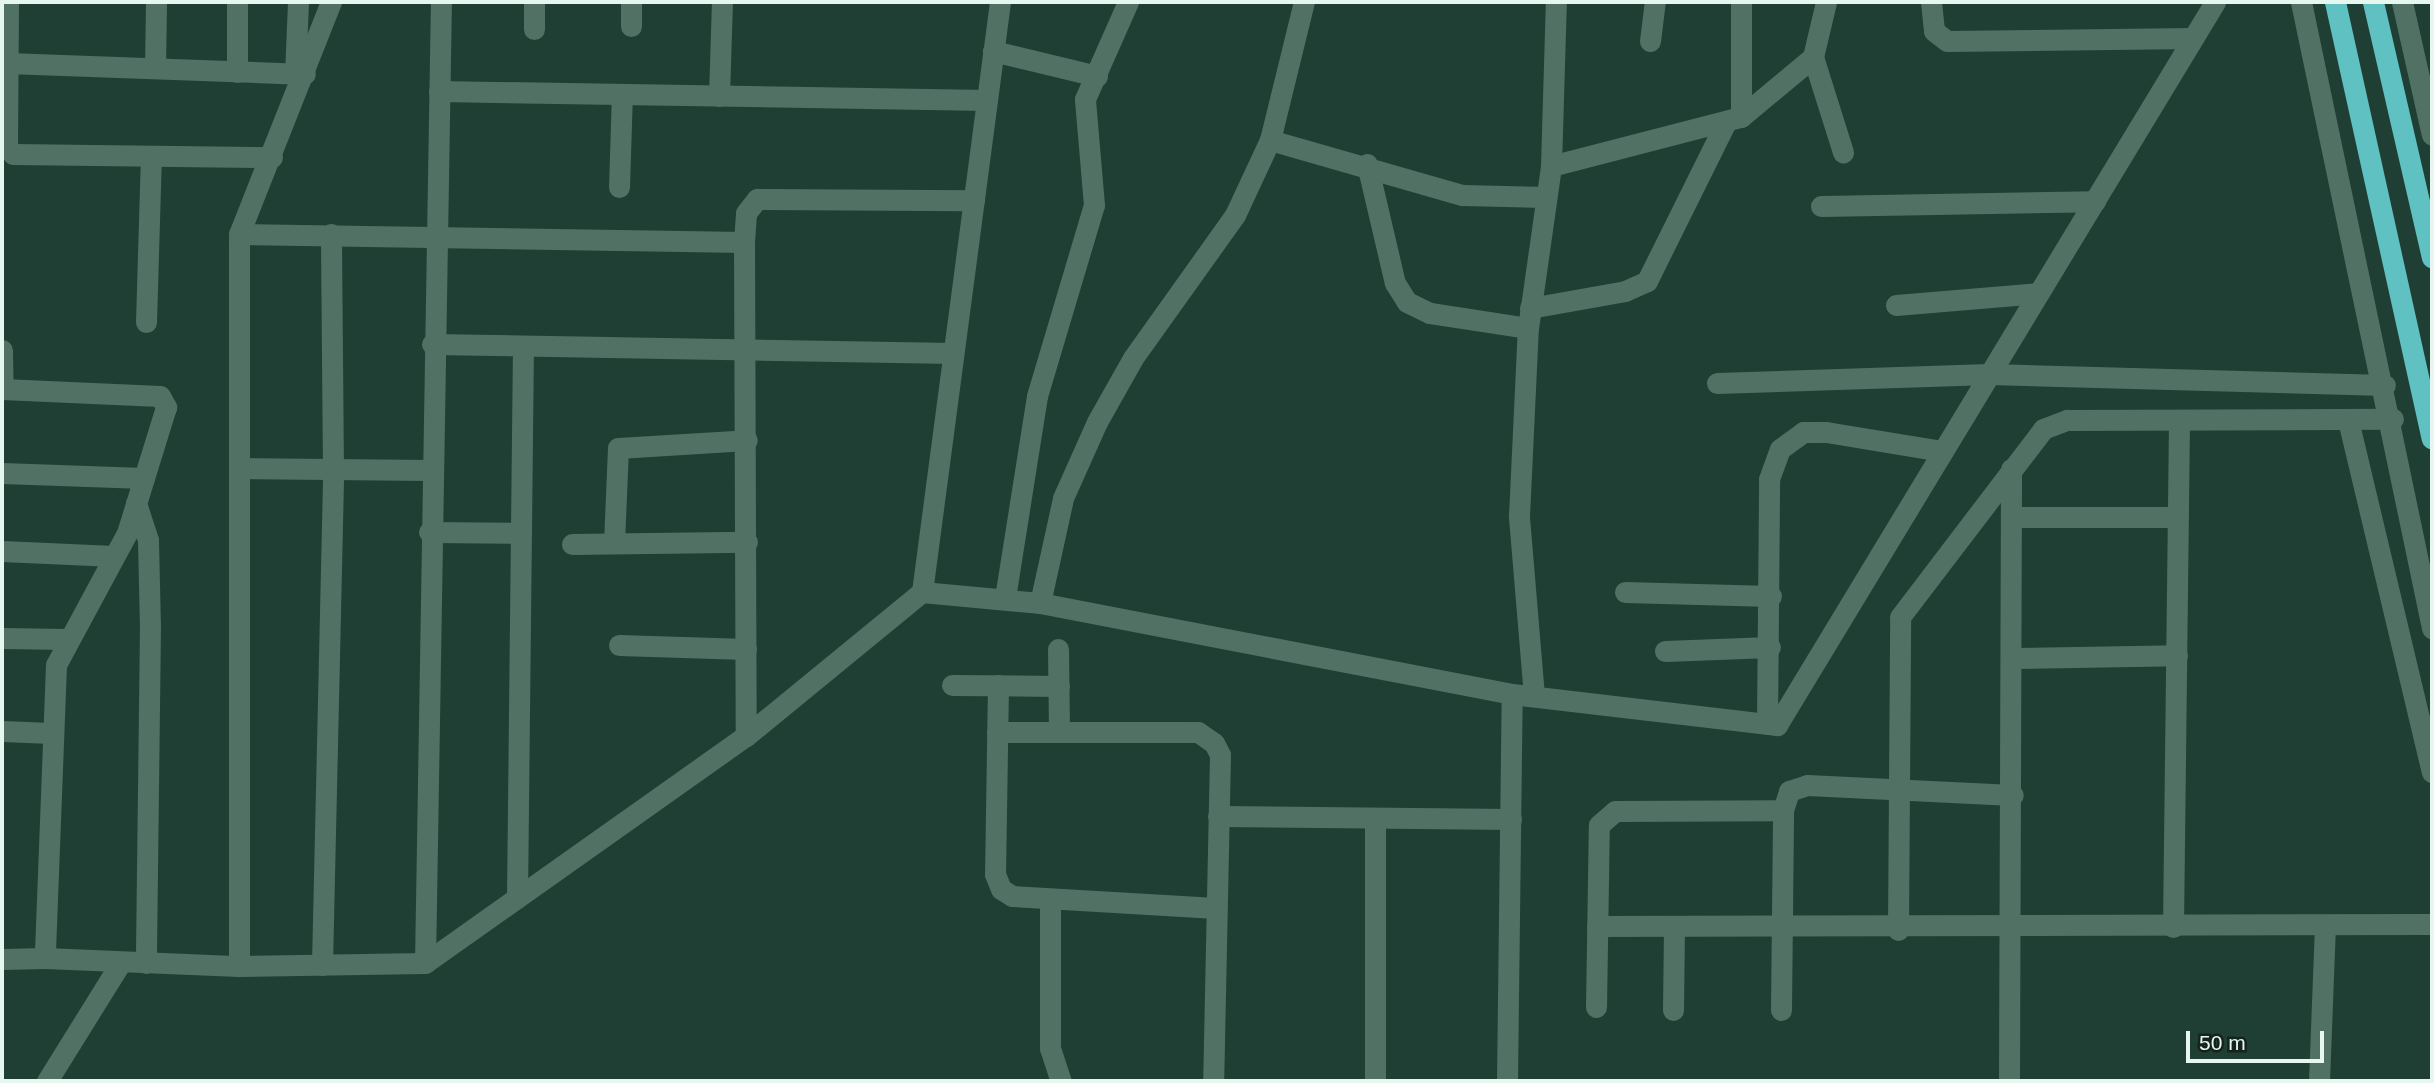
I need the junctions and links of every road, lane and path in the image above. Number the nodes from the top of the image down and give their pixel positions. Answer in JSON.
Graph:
{"nodes":[{"id":1,"x":8,"y":2,"type":"edge"},
{"id":2,"x":156,"y":2,"type":"edge"},
{"id":3,"x":237,"y":2,"type":"edge"},
{"id":4,"x":298,"y":2,"type":"edge"},
{"id":5,"x":331,"y":2,"type":"edge"},
{"id":6,"x":441,"y":2,"type":"edge"},
{"id":7,"x":534,"y":2,"type":"edge"},
{"id":8,"x":631,"y":2,"type":"edge"},
{"id":9,"x":722,"y":2,"type":"edge"},
{"id":10,"x":1000,"y":2,"type":"edge"},
{"id":11,"x":1128,"y":2,"type":"edge"},
{"id":12,"x":1304,"y":2,"type":"edge"},
{"id":13,"x":1556,"y":2,"type":"edge"},
{"id":14,"x":1655,"y":2,"type":"edge"},
{"id":15,"x":1741,"y":2,"type":"edge"},
{"id":16,"x":1826,"y":2,"type":"edge"},
{"id":17,"x":1931,"y":2,"type":"edge"},
{"id":18,"x":2215,"y":2,"type":"edge"},
{"id":19,"x":2301,"y":2,"type":"edge"},
{"id":20,"x":2335,"y":2,"type":"edge"},
{"id":21,"x":2373,"y":2,"type":"edge"},
{"id":22,"x":2402,"y":2,"type":"edge"},
{"id":23,"x":631,"y":26,"type":"dead end"},
{"id":24,"x":534,"y":29,"type":"dead end"},
{"id":25,"x":2193,"y":38,"type":"junction"},
{"id":26,"x":1650,"y":41,"type":"dead end"},
{"id":27,"x":993,"y":51,"type":"junction"},
{"id":28,"x":1814,"y":57,"type":"junction"},
{"id":29,"x":7,"y":63,"type":"junction"},
{"id":30,"x":155,"y":68,"type":"junction"},
{"id":31,"x":237,"y":72,"type":"junction"},
{"id":32,"x":300,"y":74,"type":"junction"},
{"id":33,"x":1097,"y":76,"type":"junction"},
{"id":34,"x":439,"y":91,"type":"junction"},
{"id":35,"x":622,"y":94,"type":"junction"},
{"id":36,"x":719,"y":96,"type":"junction"},
{"id":37,"x":987,"y":100,"type":"junction"},
{"id":38,"x":1733,"y":120,"type":"junction"},
{"id":39,"x":2432,"y":135,"type":"edge"},
{"id":40,"x":1270,"y":140,"type":"junction"},
{"id":41,"x":1843,"y":152,"type":"dead end"},
{"id":42,"x":151,"y":157,"type":"junction"},
{"id":43,"x":272,"y":157,"type":"junction"},
{"id":44,"x":1367,"y":164,"type":"junction"},
{"id":45,"x":1551,"y":166,"type":"junction"},
{"id":46,"x":619,"y":187,"type":"dead end"},
{"id":47,"x":1546,"y":197,"type":"junction"},
{"id":48,"x":974,"y":200,"type":"junction"},
{"id":49,"x":2095,"y":201,"type":"junction"},
{"id":50,"x":1821,"y":206,"type":"dead end"},
{"id":51,"x":239,"y":234,"type":"junction"},
{"id":52,"x":331,"y":234,"type":"junction"},
{"id":53,"x":435,"y":235,"type":"junction"},
{"id":54,"x":744,"y":242,"type":"junction"},
{"id":55,"x":2432,"y":257,"type":"edge"},
{"id":56,"x":2038,"y":293,"type":"junction"},
{"id":57,"x":1896,"y":304,"type":"dead end"},
{"id":58,"x":1529,"y":318,"type":"junction"},
{"id":59,"x":146,"y":322,"type":"dead end"},
{"id":60,"x":432,"y":344,"type":"junction"},
{"id":61,"x":523,"y":346,"type":"junction"},
{"id":62,"x":2,"y":349,"type":"edge"},
{"id":63,"x":748,"y":349,"type":"junction"},
{"id":64,"x":953,"y":353,"type":"junction"},
{"id":65,"x":1989,"y":374,"type":"junction"},
{"id":66,"x":1717,"y":383,"type":"dead end"},
{"id":67,"x":2385,"y":385,"type":"junction"},
{"id":68,"x":2,"y":389,"type":"edge"},
{"id":69,"x":2393,"y":419,"type":"junction"},
{"id":70,"x":2348,"y":420,"type":"junction"},
{"id":71,"x":2179,"y":424,"type":"junction"},
{"id":72,"x":2432,"y":438,"type":"edge"},
{"id":73,"x":747,"y":439,"type":"junction"},
{"id":74,"x":1942,"y":452,"type":"junction"},
{"id":75,"x":239,"y":468,"type":"junction"},
{"id":76,"x":2011,"y":469,"type":"junction"},
{"id":77,"x":430,"y":470,"type":"junction"},
{"id":78,"x":333,"y":471,"type":"junction"},
{"id":79,"x":2,"y":473,"type":"edge"},
{"id":80,"x":144,"y":478,"type":"junction"},
{"id":81,"x":136,"y":503,"type":"junction"},
{"id":82,"x":2012,"y":517,"type":"junction"},
{"id":83,"x":2178,"y":517,"type":"junction"},
{"id":84,"x":429,"y":532,"type":"junction"},
{"id":85,"x":521,"y":533,"type":"junction"},
{"id":86,"x":747,"y":542,"type":"junction"},
{"id":87,"x":614,"y":543,"type":"junction"},
{"id":88,"x":572,"y":544,"type":"dead end"},
{"id":89,"x":2,"y":551,"type":"edge"},
{"id":90,"x":114,"y":556,"type":"junction"},
{"id":91,"x":922,"y":592,"type":"junction"},
{"id":92,"x":1625,"y":592,"type":"dead end"},
{"id":93,"x":1771,"y":596,"type":"junction"},
{"id":94,"x":1005,"y":597,"type":"junction"},
{"id":95,"x":1040,"y":603,"type":"junction"},
{"id":96,"x":2432,"y":628,"type":"edge"},
{"id":97,"x":2,"y":638,"type":"edge"},
{"id":98,"x":66,"y":639,"type":"junction"},
{"id":99,"x":619,"y":645,"type":"dead end"},
{"id":100,"x":1770,"y":647,"type":"junction"},
{"id":101,"x":746,"y":649,"type":"junction"},
{"id":102,"x":1058,"y":649,"type":"dead end"},
{"id":103,"x":1665,"y":651,"type":"dead end"},
{"id":104,"x":2176,"y":655,"type":"junction"},
{"id":105,"x":2012,"y":658,"type":"junction"},
{"id":106,"x":952,"y":684,"type":"dead end"},
{"id":107,"x":998,"y":685,"type":"junction"},
{"id":108,"x":1059,"y":686,"type":"junction"},
{"id":109,"x":1512,"y":694,"type":"junction"},
{"id":110,"x":1534,"y":696,"type":"junction"},
{"id":111,"x":1767,"y":724,"type":"junction"},
{"id":112,"x":2,"y":731,"type":"edge"},
{"id":113,"x":998,"y":732,"type":"junction"},
{"id":114,"x":1059,"y":732,"type":"junction"},
{"id":115,"x":51,"y":733,"type":"junction"},
{"id":116,"x":746,"y":736,"type":"junction"},
{"id":117,"x":2432,"y":772,"type":"edge"},
{"id":118,"x":1899,"y":788,"type":"junction"},
{"id":119,"x":2013,"y":795,"type":"junction"},
{"id":120,"x":1783,"y":810,"type":"junction"},
{"id":121,"x":1218,"y":816,"type":"junction"},
{"id":122,"x":1375,"y":818,"type":"junction"},
{"id":123,"x":1511,"y":819,"type":"junction"},
{"id":124,"x":517,"y":898,"type":"junction"},
{"id":125,"x":1050,"y":899,"type":"junction"},
{"id":126,"x":1216,"y":908,"type":"junction"},
{"id":127,"x":2432,"y":924,"type":"edge"},
{"id":128,"x":2325,"y":925,"type":"junction"},
{"id":129,"x":1597,"y":926,"type":"junction"},
{"id":130,"x":1674,"y":926,"type":"junction"},
{"id":131,"x":2173,"y":927,"type":"junction"},
{"id":132,"x":1781,"y":928,"type":"junction"},
{"id":133,"x":2013,"y":928,"type":"junction"},
{"id":134,"x":1898,"y":929,"type":"junction"},
{"id":135,"x":45,"y":958,"type":"junction"},
{"id":136,"x":2,"y":959,"type":"edge"},
{"id":137,"x":121,"y":962,"type":"junction"},
{"id":138,"x":146,"y":963,"type":"junction"},
{"id":139,"x":425,"y":963,"type":"junction"},
{"id":140,"x":322,"y":965,"type":"junction"},
{"id":141,"x":239,"y":966,"type":"junction"},
{"id":142,"x":1596,"y":1007,"type":"dead end"},
{"id":143,"x":1673,"y":1010,"type":"dead end"},
{"id":144,"x":1781,"y":1010,"type":"dead end"},
{"id":145,"x":47,"y":1081,"type":"edge"},
{"id":146,"x":1061,"y":1081,"type":"edge"},
{"id":147,"x":1213,"y":1081,"type":"edge"},
{"id":148,"x":1375,"y":1081,"type":"edge"},
{"id":149,"x":1507,"y":1081,"type":"edge"},
{"id":150,"x":2008,"y":1081,"type":"edge"},
{"id":151,"x":2319,"y":1081,"type":"edge"}],
"edges":[{"from":1,"to":29,"type":"street"},
{"from":2,"to":30,"type":"street"},
{"from":3,"to":31,"type":"street"},
{"from":4,"to":32,"type":"street"},
{"from":5,"to":32,"type":"street"},
{"from":6,"to":34,"type":"street"},
{"from":7,"to":24,"type":"street"},
{"from":8,"to":23,"type":"street"},
{"from":9,"to":36,"type":"street"},
{"from":10,"to":27,"type":"street"},
{"from":11,"to":33,"type":"street"},
{"from":12,"to":40,"type":"street"},
{"from":13,"to":45,"type":"street"},
{"from":14,"to":26,"type":"street"},
{"from":15,"to":38,"type":"street"},
{"from":16,"to":28,"type":"street"},
{"from":17,"to":25,"type":"street"},
{"from":18,"to":25,"type":"street"},
{"from":19,"to":67,"type":"street"},
{"from":20,"to":72,"type":"highway"},
{"from":21,"to":55,"type":"highway"},
{"from":22,"to":39,"type":"street"},
{"from":25,"to":49,"type":"street"},
{"from":27,"to":33,"type":"street"},
{"from":27,"to":37,"type":"street"},
{"from":28,"to":38,"type":"street"},
{"from":28,"to":41,"type":"street"},
{"from":29,"to":30,"type":"street"},
{"from":29,"to":42,"type":"street"},
{"from":30,"to":31,"type":"street"},
{"from":31,"to":32,"type":"street"},
{"from":32,"to":43,"type":"street"},
{"from":33,"to":94,"type":"street"},
{"from":34,"to":35,"type":"street"},
{"from":34,"to":53,"type":"street"},
{"from":35,"to":36,"type":"street"},
{"from":35,"to":46,"type":"street"},
{"from":36,"to":37,"type":"street"},
{"from":37,"to":48,"type":"street"},
{"from":38,"to":45,"type":"street"},
{"from":38,"to":58,"type":"street"},
{"from":40,"to":44,"type":"street"},
{"from":40,"to":95,"type":"street"},
{"from":42,"to":43,"type":"street"},
{"from":42,"to":59,"type":"street"},
{"from":43,"to":51,"type":"street"},
{"from":44,"to":47,"type":"street"},
{"from":44,"to":58,"type":"street"},
{"from":45,"to":47,"type":"street"},
{"from":47,"to":58,"type":"street"},
{"from":48,"to":54,"type":"street"},
{"from":48,"to":64,"type":"street"},
{"from":49,"to":50,"type":"street"},
{"from":49,"to":56,"type":"street"},
{"from":51,"to":52,"type":"street"},
{"from":51,"to":75,"type":"street"},
{"from":52,"to":53,"type":"street"},
{"from":52,"to":78,"type":"street"},
{"from":53,"to":54,"type":"street"},
{"from":53,"to":60,"type":"street"},
{"from":54,"to":63,"type":"street"},
{"from":56,"to":57,"type":"street"},
{"from":56,"to":65,"type":"street"},
{"from":58,"to":110,"type":"street"},
{"from":60,"to":61,"type":"street"},
{"from":60,"to":77,"type":"street"},
{"from":61,"to":63,"type":"street"},
{"from":61,"to":85,"type":"street"},
{"from":62,"to":68,"type":"street"},
{"from":63,"to":64,"type":"street"},
{"from":63,"to":73,"type":"street"},
{"from":64,"to":91,"type":"street"},
{"from":65,"to":66,"type":"street"},
{"from":65,"to":67,"type":"street"},
{"from":65,"to":74,"type":"street"},
{"from":67,"to":69,"type":"street"},
{"from":68,"to":80,"type":"street"},
{"from":69,"to":70,"type":"street"},
{"from":69,"to":96,"type":"street"},
{"from":70,"to":71,"type":"street"},
{"from":70,"to":117,"type":"street"},
{"from":71,"to":76,"type":"street"},
{"from":71,"to":83,"type":"street"},
{"from":73,"to":86,"type":"street"},
{"from":73,"to":87,"type":"street"},
{"from":74,"to":93,"type":"street"},
{"from":74,"to":111,"type":"street"},
{"from":75,"to":78,"type":"street"},
{"from":75,"to":141,"type":"street"},
{"from":76,"to":82,"type":"street"},
{"from":76,"to":118,"type":"street"},
{"from":77,"to":78,"type":"street"},
{"from":77,"to":84,"type":"street"},
{"from":78,"to":140,"type":"street"},
{"from":79,"to":80,"type":"street"},
{"from":80,"to":81,"type":"street"},
{"from":81,"to":90,"type":"street"},
{"from":81,"to":138,"type":"street"},
{"from":82,"to":83,"type":"street"},
{"from":82,"to":105,"type":"street"},
{"from":83,"to":104,"type":"street"},
{"from":84,"to":85,"type":"street"},
{"from":84,"to":139,"type":"street"},
{"from":85,"to":124,"type":"street"},
{"from":86,"to":87,"type":"street"},
{"from":86,"to":101,"type":"street"},
{"from":87,"to":88,"type":"street"},
{"from":89,"to":90,"type":"street"},
{"from":90,"to":98,"type":"street"},
{"from":91,"to":94,"type":"street"},
{"from":91,"to":116,"type":"street"},
{"from":92,"to":93,"type":"street"},
{"from":93,"to":100,"type":"street"},
{"from":94,"to":95,"type":"street"},
{"from":95,"to":109,"type":"street"},
{"from":97,"to":98,"type":"street"},
{"from":98,"to":115,"type":"street"},
{"from":99,"to":101,"type":"street"},
{"from":100,"to":103,"type":"street"},
{"from":100,"to":111,"type":"street"},
{"from":101,"to":116,"type":"street"},
{"from":102,"to":108,"type":"street"},
{"from":104,"to":105,"type":"street"},
{"from":104,"to":131,"type":"street"},
{"from":105,"to":119,"type":"street"},
{"from":106,"to":107,"type":"street"},
{"from":107,"to":108,"type":"street"},
{"from":107,"to":113,"type":"street"},
{"from":108,"to":114,"type":"street"},
{"from":109,"to":110,"type":"street"},
{"from":109,"to":123,"type":"street"},
{"from":110,"to":111,"type":"street"},
{"from":112,"to":115,"type":"street"},
{"from":113,"to":114,"type":"street"},
{"from":113,"to":125,"type":"street"},
{"from":114,"to":121,"type":"street"},
{"from":115,"to":135,"type":"street"},
{"from":116,"to":124,"type":"street"},
{"from":118,"to":119,"type":"street"},
{"from":118,"to":120,"type":"street"},
{"from":118,"to":134,"type":"street"},
{"from":119,"to":133,"type":"street"},
{"from":120,"to":129,"type":"street"},
{"from":120,"to":132,"type":"street"},
{"from":121,"to":122,"type":"street"},
{"from":121,"to":126,"type":"street"},
{"from":122,"to":123,"type":"street"},
{"from":122,"to":148,"type":"street"},
{"from":123,"to":149,"type":"street"},
{"from":124,"to":139,"type":"street"},
{"from":125,"to":126,"type":"street"},
{"from":125,"to":146,"type":"street"},
{"from":126,"to":147,"type":"street"},
{"from":127,"to":128,"type":"street"},
{"from":128,"to":131,"type":"street"},
{"from":128,"to":151,"type":"street"},
{"from":129,"to":130,"type":"street"},
{"from":129,"to":142,"type":"street"},
{"from":130,"to":132,"type":"street"},
{"from":130,"to":143,"type":"street"},
{"from":131,"to":133,"type":"street"},
{"from":132,"to":134,"type":"street"},
{"from":132,"to":144,"type":"street"},
{"from":133,"to":134,"type":"street"},
{"from":133,"to":150,"type":"street"},
{"from":135,"to":136,"type":"street"},
{"from":135,"to":137,"type":"street"},
{"from":137,"to":138,"type":"street"},
{"from":137,"to":145,"type":"street"},
{"from":138,"to":141,"type":"street"},
{"from":139,"to":140,"type":"street"},
{"from":140,"to":141,"type":"street"}]}
